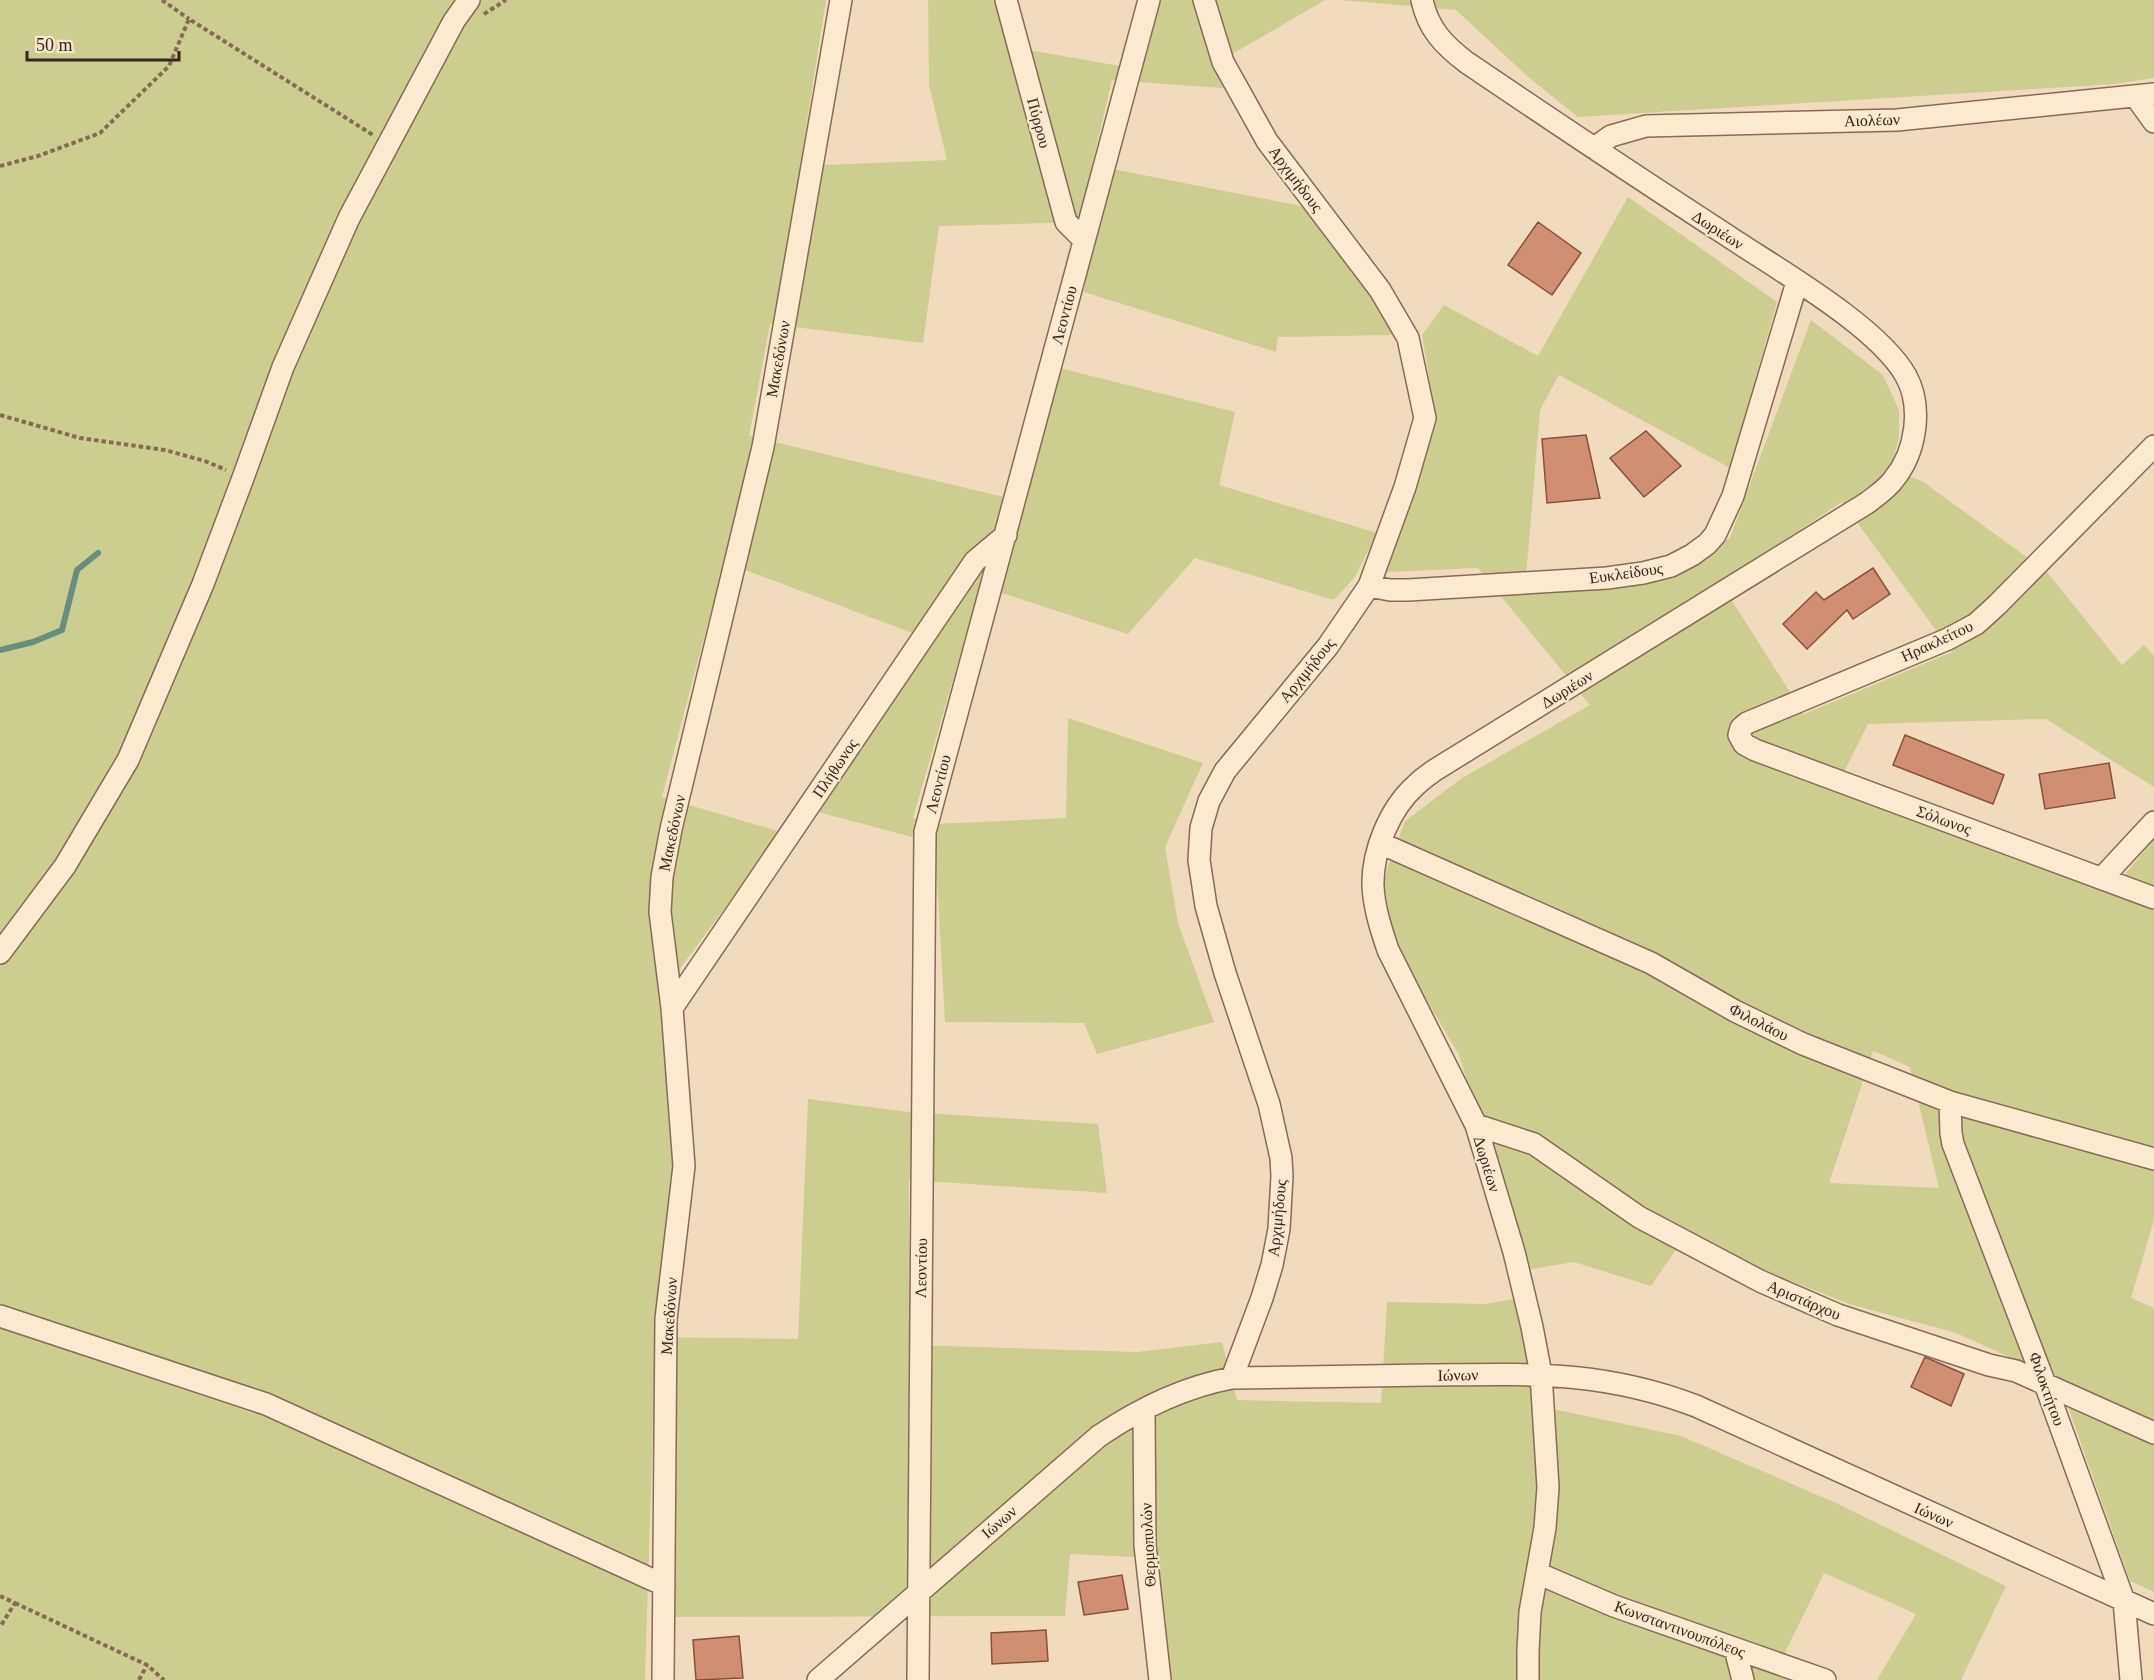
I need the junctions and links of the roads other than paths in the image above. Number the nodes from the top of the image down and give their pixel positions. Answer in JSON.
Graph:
{"nodes":[{"id":1,"x":469,"y":0,"type":"edge"},
{"id":2,"x":841,"y":0,"type":"edge"},
{"id":3,"x":1006,"y":0,"type":"edge"},
{"id":4,"x":1149,"y":0,"type":"edge"},
{"id":5,"x":1204,"y":0,"type":"edge"},
{"id":6,"x":1422,"y":0,"type":"edge"},
{"id":7,"x":2145,"y":95,"type":"edge"},
{"id":8,"x":2154,"y":122,"type":"edge"},
{"id":9,"x":1594,"y":148,"type":"junction"},
{"id":10,"x":1084,"y":240,"type":"junction"},
{"id":11,"x":1797,"y":282,"type":"junction"},
{"id":12,"x":2154,"y":446,"type":"edge"},
{"id":13,"x":1006,"y":535,"type":"junction"},
{"id":14,"x":1369,"y":586,"type":"junction"},
{"id":15,"x":1738,"y":735,"type":"joint"},
{"id":16,"x":2154,"y":822,"type":"edge"},
{"id":17,"x":1380,"y":843,"type":"junction"},
{"id":18,"x":2102,"y":878,"type":"junction"},
{"id":19,"x":2154,"y":898,"type":"edge"},
{"id":20,"x":0,"y":953,"type":"edge"},
{"id":21,"x":672,"y":1008,"type":"junction"},
{"id":22,"x":1950,"y":1102,"type":"junction"},
{"id":23,"x":1476,"y":1125,"type":"junction"},
{"id":24,"x":2154,"y":1159,"type":"edge"},
{"id":25,"x":0,"y":1316,"type":"edge"},
{"id":26,"x":1541,"y":1374,"type":"junction"},
{"id":27,"x":1232,"y":1378,"type":"junction"},
{"id":28,"x":2045,"y":1384,"type":"junction"},
{"id":29,"x":1144,"y":1410,"type":"junction"},
{"id":30,"x":2154,"y":1433,"type":"edge"},
{"id":31,"x":1537,"y":1573,"type":"junction"},
{"id":32,"x":664,"y":1585,"type":"junction"},
{"id":33,"x":917,"y":1594,"type":"junction"},
{"id":34,"x":2124,"y":1601,"type":"junction"},
{"id":35,"x":2154,"y":1614,"type":"edge"},
{"id":36,"x":1735,"y":1649,"type":"junction"},
{"id":37,"x":663,"y":1680,"type":"edge"},
{"id":38,"x":818,"y":1680,"type":"edge"},
{"id":39,"x":918,"y":1680,"type":"edge"},
{"id":40,"x":1160,"y":1680,"type":"edge"},
{"id":41,"x":1528,"y":1680,"type":"edge"},
{"id":42,"x":1743,"y":1680,"type":"edge"},
{"id":43,"x":1825,"y":1680,"type":"edge"},
{"id":44,"x":2131,"y":1680,"type":"edge"}],
"edges":[{"from":1,"to":20,"type":"street"},
{"from":2,"to":21,"type":"street","name":"Μακεδόνων"},
{"from":3,"to":10,"type":"street","name":"Πύρρου"},
{"from":4,"to":10,"type":"street","name":"Λεοντίου"},
{"from":5,"to":14,"type":"street","name":"Αρχιμήδους"},
{"from":6,"to":9,"type":"street","name":"Δωριέων"},
{"from":7,"to":8,"type":"street"},
{"from":7,"to":9,"type":"street","name":"Αιολέων"},
{"from":9,"to":11,"type":"street","name":"Δωριέων"},
{"from":10,"to":13,"type":"street","name":"Λεοντίου"},
{"from":11,"to":14,"type":"street","name":"Ευκλείδους"},
{"from":11,"to":17,"type":"street","name":"Δωριέων"},
{"from":12,"to":15,"type":"street","name":"Ηρακλείτου"},
{"from":13,"to":21,"type":"street","name":"Πλήθωνος"},
{"from":13,"to":33,"type":"street","name":"Λεοντίου"},
{"from":14,"to":27,"type":"street","name":"Αρχιμήδους"},
{"from":15,"to":18,"type":"street","name":"Σόλωνος"},
{"from":16,"to":18,"type":"street"},
{"from":17,"to":22,"type":"street","name":"Φιλολάου"},
{"from":17,"to":23,"type":"street","name":"Δωριέων"},
{"from":18,"to":19,"type":"street","name":"Σόλωνος"},
{"from":21,"to":32,"type":"street","name":"Μακεδόνων"},
{"from":22,"to":24,"type":"street","name":"Φιλολάου"},
{"from":22,"to":28,"type":"street","name":"Φιλοκτήτου"},
{"from":23,"to":26,"type":"street","name":"Δωριέων"},
{"from":23,"to":28,"type":"street","name":"Αριστάρχου"},
{"from":25,"to":32,"type":"street"},
{"from":26,"to":27,"type":"street","name":"Ιώνων"},
{"from":26,"to":31,"type":"street","name":"Δωριέων"},
{"from":26,"to":34,"type":"street","name":"Ιώνων"},
{"from":27,"to":29,"type":"street","name":"Ιώνων"},
{"from":28,"to":30,"type":"street","name":"Αριστάρχου"},
{"from":28,"to":34,"type":"street","name":"Φιλοκτήτου"},
{"from":29,"to":33,"type":"street","name":"Ιώνων"},
{"from":29,"to":40,"type":"street","name":"Θερμοπυλών"},
{"from":31,"to":36,"type":"street","name":"Κωνσταντινουπόλεος"},
{"from":31,"to":41,"type":"street","name":"Δωριέων"},
{"from":32,"to":37,"type":"street","name":"Μακεδόνων"},
{"from":33,"to":38,"type":"street","name":"Ιώνων"},
{"from":33,"to":39,"type":"street","name":"Λεοντίου"},
{"from":34,"to":35,"type":"street","name":"Ιώνων"},
{"from":34,"to":44,"type":"street","name":"Φιλοκτήτου"},
{"from":36,"to":42,"type":"street"},
{"from":36,"to":43,"type":"street","name":"Κωνσταντινουπόλεος"}]}
